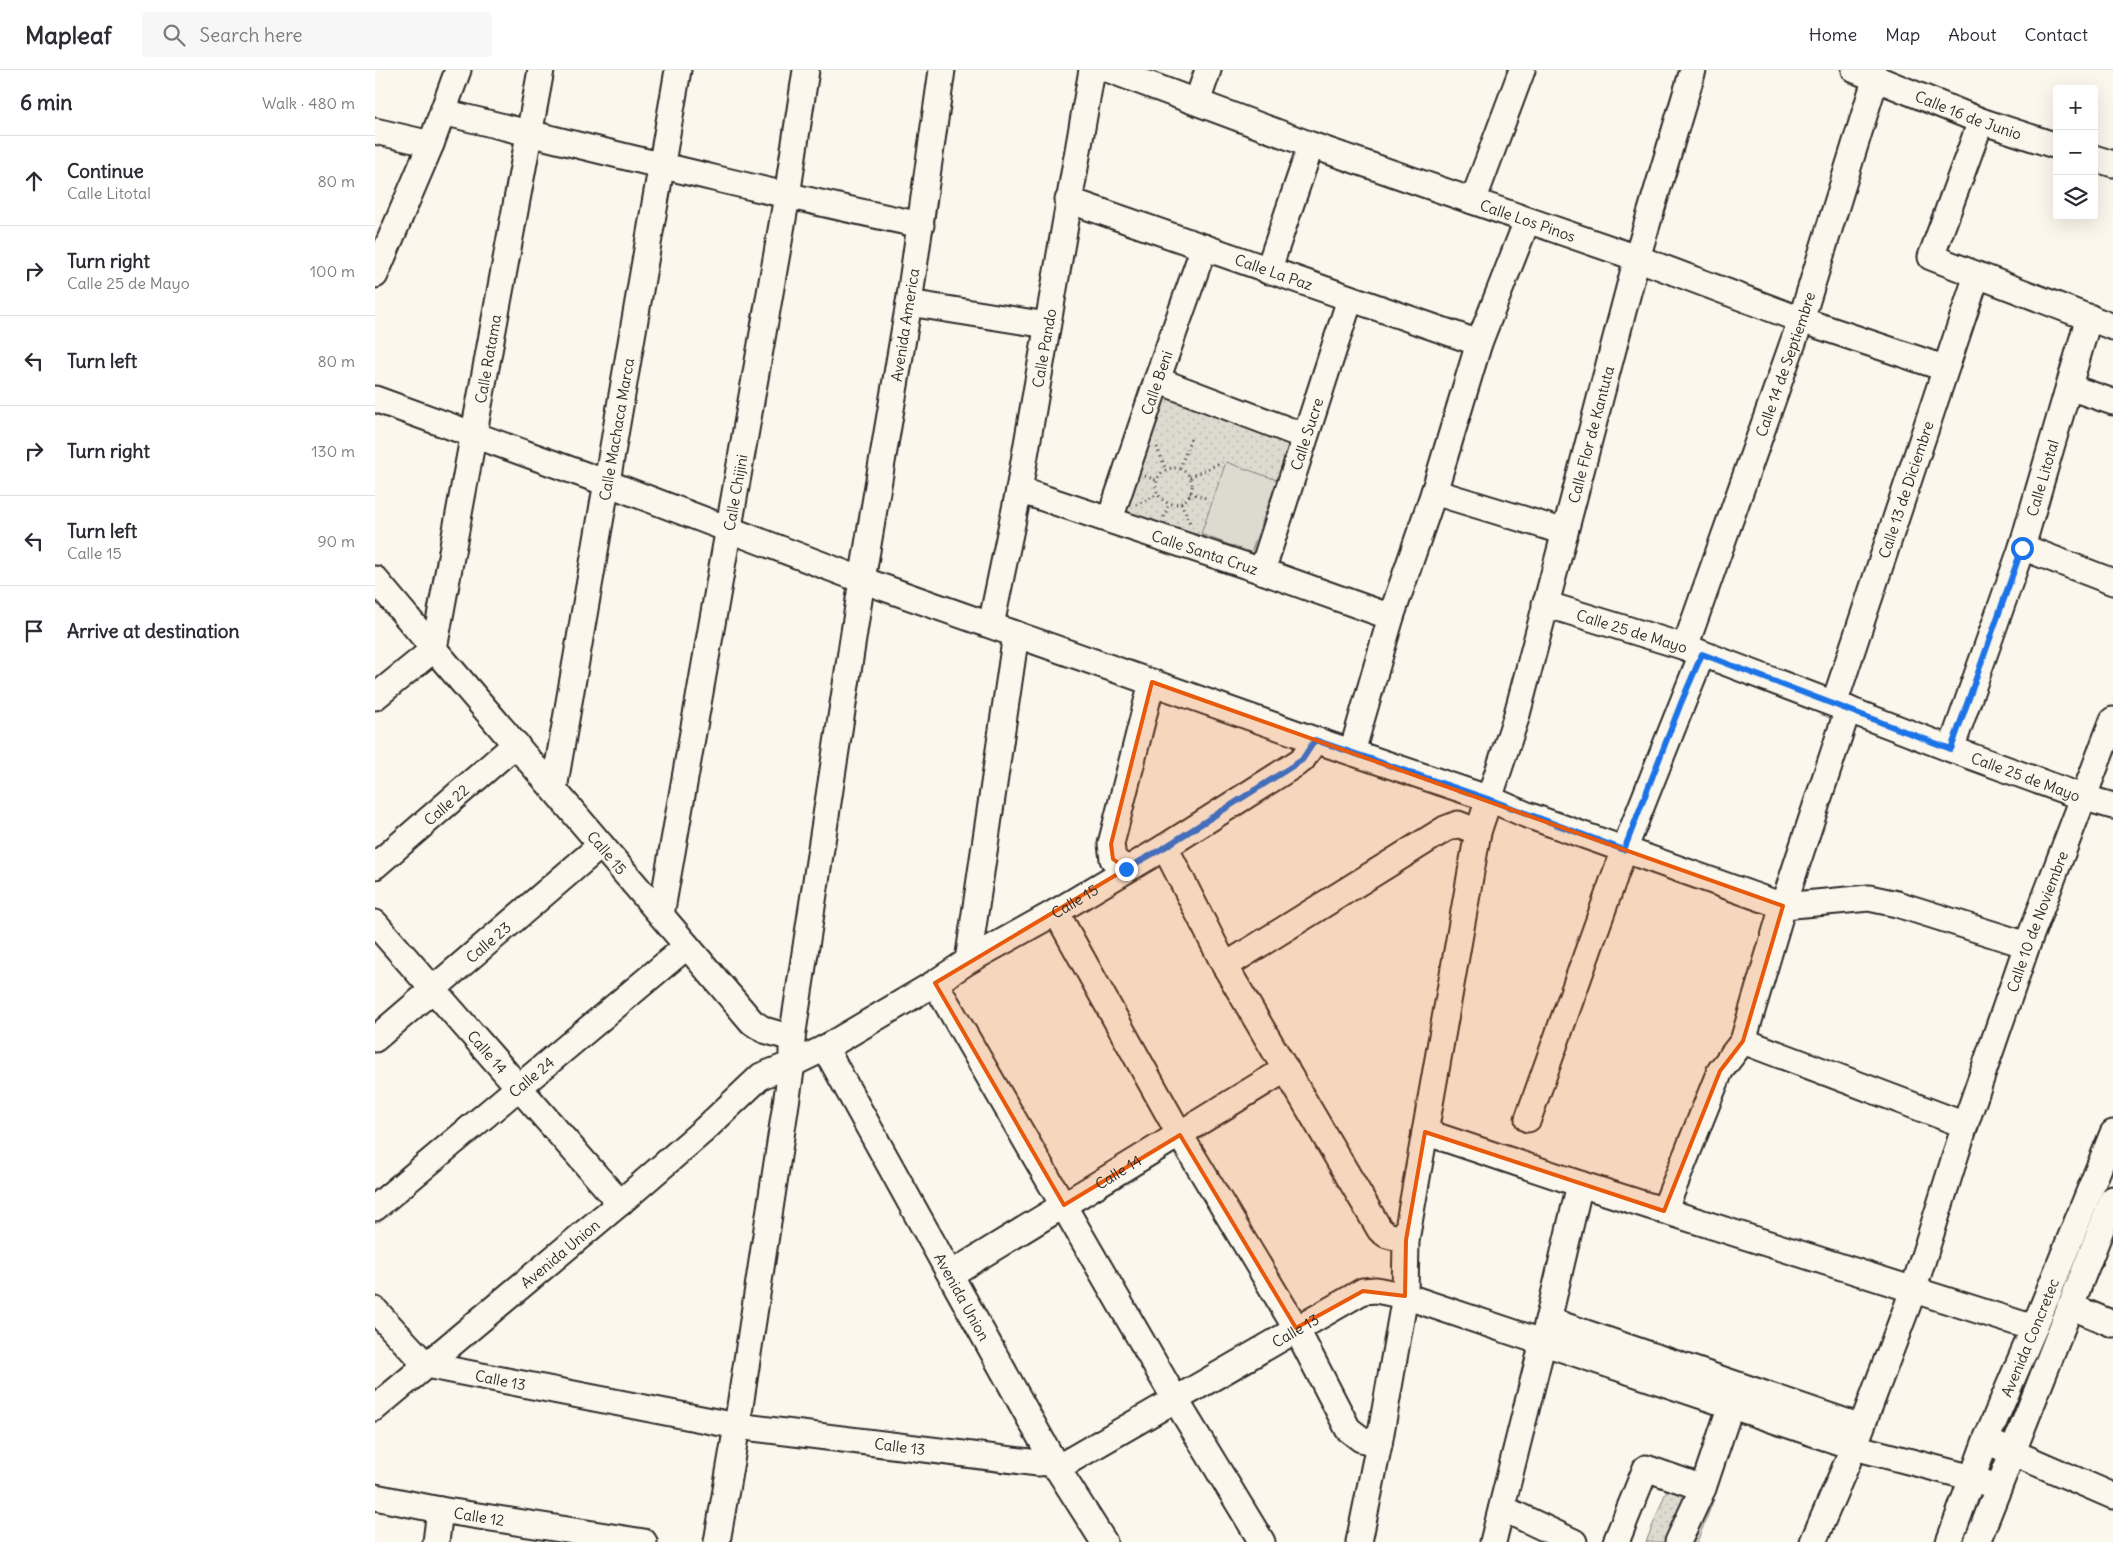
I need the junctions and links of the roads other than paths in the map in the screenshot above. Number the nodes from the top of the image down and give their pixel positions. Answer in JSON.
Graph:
{"nodes":[{"id":1,"x":458,"y":70,"type":"edge"},
{"id":2,"x":541,"y":70,"type":"edge"},
{"id":3,"x":678,"y":70,"type":"edge"},
{"id":4,"x":806,"y":70,"type":"edge"},
{"id":5,"x":942,"y":70,"type":"edge"},
{"id":6,"x":1092,"y":70,"type":"edge"},
{"id":7,"x":1110,"y":70,"type":"edge"},
{"id":8,"x":1208,"y":70,"type":"edge"},
{"id":9,"x":1522,"y":70,"type":"edge"},
{"id":10,"x":1693,"y":70,"type":"edge"},
{"id":11,"x":1862,"y":72,"type":"edge"},
{"id":12,"x":1197,"y":102,"type":"junction"},
{"id":13,"x":443,"y":112,"type":"junction"},
{"id":14,"x":1981,"y":121,"type":"junction"},
{"id":15,"x":375,"y":131,"type":"edge"},
{"id":16,"x":529,"y":133,"type":"junction"},
{"id":17,"x":431,"y":144,"type":"junction"},
{"id":18,"x":1311,"y":145,"type":"junction"},
{"id":19,"x":2053,"y":145,"type":"edge"},
{"id":20,"x":2098,"y":159,"type":"edge"},
{"id":21,"x":662,"y":164,"type":"junction"},
{"id":22,"x":2113,"y":164,"type":"edge"},
{"id":23,"x":787,"y":196,"type":"junction"},
{"id":24,"x":1068,"y":200,"type":"junction"},
{"id":25,"x":1473,"y":200,"type":"junction"},
{"id":26,"x":1527,"y":221,"type":"junction"},
{"id":27,"x":921,"y":226,"type":"junction"},
{"id":28,"x":1204,"y":247,"type":"junction"},
{"id":29,"x":1637,"y":258,"type":"junction"},
{"id":30,"x":376,"y":270,"type":"edge"},
{"id":31,"x":1268,"y":271,"type":"junction"},
{"id":32,"x":1977,"y":274,"type":"junction"},
{"id":33,"x":1350,"y":299,"type":"junction"},
{"id":34,"x":909,"y":303,"type":"junction"},
{"id":35,"x":2089,"y":317,"type":"junction"},
{"id":36,"x":1801,"y":320,"type":"junction"},
{"id":37,"x":1047,"y":324,"type":"junction"},
{"id":38,"x":2113,"y":327,"type":"edge"},
{"id":39,"x":1479,"y":343,"type":"junction"},
{"id":40,"x":1945,"y":368,"type":"junction"},
{"id":41,"x":1157,"y":380,"type":"junction"},
{"id":42,"x":2069,"y":387,"type":"junction"},
{"id":43,"x":375,"y":400,"type":"edge"},
{"id":44,"x":2113,"y":402,"type":"edge"},
{"id":45,"x":474,"y":435,"type":"junction"},
{"id":46,"x":1304,"y":436,"type":"junction"},
{"id":47,"x":607,"y":483,"type":"junction"},
{"id":48,"x":1019,"y":490,"type":"junction"},
{"id":49,"x":1434,"y":492,"type":"junction"},
{"id":50,"x":1111,"y":519,"type":"junction"},
{"id":51,"x":729,"y":530,"type":"junction"},
{"id":52,"x":1565,"y":532,"type":"junction"},
{"id":53,"x":2022,"y":548,"type":"junction"},
{"id":54,"x":1262,"y":571,"type":"junction"},
{"id":55,"x":375,"y":579,"type":"edge"},
{"id":56,"x":863,"y":580,"type":"junction"},
{"id":57,"x":2113,"y":582,"type":"edge"},
{"id":58,"x":1545,"y":604,"type":"junction"},
{"id":59,"x":1391,"y":617,"type":"junction"},
{"id":60,"x":991,"y":625,"type":"junction"},
{"id":61,"x":1016,"y":634,"type":"junction"},
{"id":62,"x":434,"y":649,"type":"junction"},
{"id":63,"x":1693,"y":650,"type":"junction"},
{"id":64,"x":1152,"y":682,"type":"junction"},
{"id":65,"x":375,"y":698,"type":"edge"},
{"id":66,"x":1841,"y":707,"type":"junction"},
{"id":67,"x":2113,"y":720,"type":"edge"},
{"id":68,"x":1315,"y":740,"type":"junction"},
{"id":69,"x":516,"y":744,"type":"junction"},
{"id":70,"x":1951,"y":749,"type":"junction"},
{"id":71,"x":1352,"y":752,"type":"junction"},
{"id":72,"x":554,"y":789,"type":"junction"},
{"id":73,"x":2082,"y":797,"type":"junction"},
{"id":74,"x":1491,"y":800,"type":"junction"},
{"id":75,"x":2113,"y":806,"type":"edge"},
{"id":76,"x":1478,"y":832,"type":"junction"},
{"id":77,"x":601,"y":845,"type":"junction"},
{"id":78,"x":1165,"y":847,"type":"junction"},
{"id":79,"x":1624,"y":850,"type":"junction"},
{"id":80,"x":375,"y":866,"type":"edge"},
{"id":81,"x":1126,"y":869,"type":"junction"},
{"id":82,"x":1783,"y":906,"type":"junction"},
{"id":83,"x":1056,"y":912,"type":"junction"},
{"id":84,"x":661,"y":915,"type":"junction"},
{"id":85,"x":375,"y":923,"type":"edge"},
{"id":86,"x":2027,"y":945,"type":"junction"},
{"id":87,"x":687,"y":946,"type":"junction"},
{"id":88,"x":968,"y":960,"type":"junction"},
{"id":89,"x":1225,"y":966,"type":"junction"},
{"id":90,"x":935,"y":983,"type":"junction"},
{"id":91,"x":433,"y":989,"type":"junction"},
{"id":92,"x":793,"y":1038,"type":"junction"},
{"id":93,"x":375,"y":1039,"type":"edge"},
{"id":94,"x":1743,"y":1041,"type":"junction"},
{"id":95,"x":825,"y":1048,"type":"junction"},
{"id":96,"x":792,"y":1064,"type":"junction"},
{"id":97,"x":1286,"y":1069,"type":"junction"},
{"id":98,"x":520,"y":1088,"type":"junction"},
{"id":99,"x":1528,"y":1119,"type":"dead end"},
{"id":100,"x":1965,"y":1125,"type":"junction"},
{"id":101,"x":1425,"y":1132,"type":"junction"},
{"id":102,"x":2113,"y":1133,"type":"edge"},
{"id":103,"x":1180,"y":1135,"type":"junction"},
{"id":104,"x":1579,"y":1184,"type":"junction"},
{"id":105,"x":2113,"y":1199,"type":"edge"},
{"id":106,"x":620,"y":1203,"type":"junction"},
{"id":107,"x":1064,"y":1205,"type":"junction"},
{"id":108,"x":375,"y":1208,"type":"edge"},
{"id":109,"x":1664,"y":1211,"type":"junction"},
{"id":110,"x":1406,"y":1240,"type":"junction"},
{"id":111,"x":951,"y":1274,"type":"junction"},
{"id":112,"x":1913,"y":1290,"type":"junction"},
{"id":113,"x":1405,"y":1296,"type":"junction"},
{"id":114,"x":2070,"y":1306,"type":"junction"},
{"id":115,"x":375,"y":1310,"type":"edge"},
{"id":116,"x":2113,"y":1324,"type":"edge"},
{"id":117,"x":1296,"y":1328,"type":"junction"},
{"id":118,"x":2034,"y":1328,"type":"junction"},
{"id":119,"x":1546,"y":1331,"type":"junction"},
{"id":120,"x":426,"y":1365,"type":"junction"},
{"id":121,"x":1175,"y":1399,"type":"junction"},
{"id":122,"x":1731,"y":1405,"type":"junction"},
{"id":123,"x":375,"y":1408,"type":"edge"},
{"id":124,"x":737,"y":1426,"type":"junction"},
{"id":125,"x":1857,"y":1437,"type":"junction"},
{"id":126,"x":1985,"y":1440,"type":"junction"},
{"id":127,"x":1379,"y":1444,"type":"junction"},
{"id":128,"x":2013,"y":1453,"type":"junction"},
{"id":129,"x":1057,"y":1468,"type":"junction"},
{"id":130,"x":1973,"y":1478,"type":"junction"},
{"id":131,"x":1703,"y":1488,"type":"junction"},
{"id":132,"x":1998,"y":1488,"type":"junction"},
{"id":133,"x":2113,"y":1496,"type":"edge"},
{"id":134,"x":375,"y":1497,"type":"edge"},
{"id":135,"x":1503,"y":1508,"type":"junction"},
{"id":136,"x":440,"y":1510,"type":"junction"},
{"id":137,"x":1364,"y":1540,"type":"edge"},
{"id":138,"x":436,"y":1542,"type":"edge"},
{"id":139,"x":644,"y":1542,"type":"edge"},
{"id":140,"x":717,"y":1542,"type":"edge"},
{"id":141,"x":1104,"y":1542,"type":"edge"},
{"id":142,"x":1262,"y":1542,"type":"edge"},
{"id":143,"x":1493,"y":1542,"type":"edge"},
{"id":144,"x":1574,"y":1542,"type":"edge"},
{"id":145,"x":1616,"y":1542,"type":"edge"},
{"id":146,"x":1678,"y":1542,"type":"edge"},
{"id":147,"x":1813,"y":1542,"type":"edge"},
{"id":148,"x":1949,"y":1542,"type":"edge"},
{"id":149,"x":1977,"y":1542,"type":"edge"}],
"edges":[{"from":1,"to":13,"type":"street"},
{"from":2,"to":16,"type":"street","name":"Calle Ratama"},
{"from":3,"to":21,"type":"street","name":"Calle Machaca Marca"},
{"from":4,"to":23,"type":"street","name":"Calle Chijini"},
{"from":5,"to":27,"type":"street","name":"Avenida America"},
{"from":6,"to":24,"type":"street","name":"Calle Pando"},
{"from":7,"to":12,"type":"street","name":"Calle Los Pinos"},
{"from":8,"to":12,"type":"street"},
{"from":9,"to":25,"type":"street"},
{"from":10,"to":29,"type":"street","name":"Calle Flor de Kantuta"},
{"from":11,"to":14,"type":"street","name":"Calle 16 de Junio"},
{"from":11,"to":36,"type":"street","name":"Calle 14 de Septiembre"},
{"from":12,"to":18,"type":"street","name":"Calle Los Pinos"},
{"from":13,"to":16,"type":"street"},
{"from":13,"to":17,"type":"street"},
{"from":14,"to":19,"type":"street","name":"Calle 16 de Junio"},
{"from":14,"to":32,"type":"street"},
{"from":15,"to":17,"type":"street"},
{"from":16,"to":21,"type":"street"},
{"from":16,"to":45,"type":"street","name":"Calle Ratama"},
{"from":17,"to":30,"type":"street"},
{"from":18,"to":25,"type":"street","name":"Calle Los Pinos"},
{"from":18,"to":31,"type":"street"},
{"from":20,"to":22,"type":"street"},
{"from":21,"to":23,"type":"street"},
{"from":21,"to":47,"type":"street","name":"Calle Machaca Marca"},
{"from":23,"to":27,"type":"street"},
{"from":23,"to":51,"type":"street","name":"Calle Chijini"},
{"from":24,"to":28,"type":"street","name":"Calle La Paz"},
{"from":24,"to":37,"type":"street","name":"Calle Pando"},
{"from":25,"to":26,"type":"street","name":"Calle Los Pinos"},
{"from":26,"to":29,"type":"street","name":"Calle Los Pinos"},
{"from":26,"to":39,"type":"street"},
{"from":27,"to":34,"type":"street","name":"Avenida America"},
{"from":28,"to":31,"type":"street","name":"Calle La Paz"},
{"from":28,"to":41,"type":"street","name":"Calle Beni"},
{"from":29,"to":36,"type":"street","name":"Calle Los Pinos"},
{"from":29,"to":52,"type":"street","name":"Calle Flor de Kantuta"},
{"from":31,"to":33,"type":"street","name":"Calle La Paz"},
{"from":32,"to":35,"type":"street"},
{"from":32,"to":40,"type":"street","name":"Calle 13 de Diciembre"},
{"from":33,"to":39,"type":"street","name":"Calle La Paz"},
{"from":33,"to":46,"type":"street","name":"Calle Sucre"},
{"from":34,"to":37,"type":"street"},
{"from":34,"to":56,"type":"street","name":"Avenida America"},
{"from":35,"to":38,"type":"street"},
{"from":35,"to":42,"type":"street","name":"Calle Litotal"},
{"from":36,"to":40,"type":"street","name":"Calle Los Pinos"},
{"from":36,"to":63,"type":"street","name":"Calle 14 de Septiembre"},
{"from":37,"to":48,"type":"street","name":"Calle Pando"},
{"from":39,"to":49,"type":"street"},
{"from":40,"to":66,"type":"street","name":"Calle 13 de Diciembre"},
{"from":41,"to":46,"type":"street"},
{"from":41,"to":50,"type":"street","name":"Calle Beni"},
{"from":42,"to":44,"type":"street"},
{"from":42,"to":53,"type":"street","name":"Calle Litotal"},
{"from":43,"to":45,"type":"street"},
{"from":45,"to":47,"type":"street"},
{"from":45,"to":62,"type":"street","name":"Calle Ratama"},
{"from":46,"to":54,"type":"street","name":"Calle Sucre"},
{"from":47,"to":51,"type":"street"},
{"from":47,"to":72,"type":"street","name":"Calle Machaca Marca"},
{"from":48,"to":50,"type":"street","name":"Calle Santa Cruz"},
{"from":48,"to":60,"type":"street","name":"Calle Pando"},
{"from":49,"to":52,"type":"street"},
{"from":49,"to":59,"type":"street"},
{"from":50,"to":54,"type":"street","name":"Calle Santa Cruz"},
{"from":51,"to":56,"type":"street"},
{"from":51,"to":84,"type":"street","name":"Calle Chijini"},
{"from":52,"to":58,"type":"street","name":"Calle Flor de Kantuta"},
{"from":53,"to":57,"type":"street"},
{"from":53,"to":70,"type":"street","name":"Calle Litotal"},
{"from":54,"to":59,"type":"street","name":"Calle Santa Cruz"},
{"from":55,"to":62,"type":"street","name":"Calle 15"},
{"from":56,"to":60,"type":"street"},
{"from":56,"to":92,"type":"street","name":"Avenida America"},
{"from":58,"to":63,"type":"street","name":"Calle 25 de Mayo"},
{"from":58,"to":74,"type":"street","name":"Calle Flor de Kantuta"},
{"from":59,"to":71,"type":"street"},
{"from":60,"to":61,"type":"street"},
{"from":61,"to":64,"type":"street"},
{"from":61,"to":88,"type":"street"},
{"from":62,"to":65,"type":"street"},
{"from":62,"to":69,"type":"street","name":"Calle 15"},
{"from":63,"to":66,"type":"street","name":"Calle 25 de Mayo"},
{"from":63,"to":79,"type":"street","name":"Calle 14 de Septiembre"},
{"from":64,"to":68,"type":"street"},
{"from":64,"to":81,"type":"street"},
{"from":66,"to":70,"type":"street","name":"Calle 25 de Mayo"},
{"from":66,"to":82,"type":"street","name":"Calle 13 de Diciembre"},
{"from":67,"to":73,"type":"street","name":"Calle 10 de Noviembre"},
{"from":68,"to":71,"type":"street"},
{"from":68,"to":78,"type":"street","name":"Calle 15"},
{"from":69,"to":72,"type":"street","name":"Calle 15"},
{"from":69,"to":80,"type":"street","name":"Calle 22"},
{"from":70,"to":73,"type":"street","name":"Calle 25 de Mayo"},
{"from":71,"to":74,"type":"street"},
{"from":72,"to":77,"type":"street","name":"Calle 15"},
{"from":73,"to":75,"type":"street","name":"Calle 25 de Mayo"},
{"from":73,"to":86,"type":"street","name":"Calle 10 de Noviembre"},
{"from":74,"to":76,"type":"street","name":"Calle Flor de Kantuta"},
{"from":74,"to":79,"type":"street"},
{"from":76,"to":89,"type":"street"},
{"from":76,"to":101,"type":"street","name":"Calle Flor de Kantuta"},
{"from":77,"to":84,"type":"street","name":"Calle 15"},
{"from":77,"to":91,"type":"street","name":"Calle 23"},
{"from":78,"to":81,"type":"street","name":"Calle 15"},
{"from":78,"to":89,"type":"street"},
{"from":79,"to":82,"type":"street"},
{"from":79,"to":99,"type":"street","name":"Calle 14 de Septiembre"},
{"from":81,"to":83,"type":"street","name":"Calle 15"},
{"from":82,"to":86,"type":"street"},
{"from":82,"to":94,"type":"street","name":"Calle 13 de Diciembre"},
{"from":83,"to":88,"type":"street","name":"Calle 15"},
{"from":83,"to":103,"type":"street"},
{"from":84,"to":87,"type":"street","name":"Calle 15"},
{"from":85,"to":91,"type":"street","name":"Calle 14"},
{"from":86,"to":100,"type":"street","name":"Calle 10 de Noviembre"},
{"from":87,"to":92,"type":"street","name":"Calle 15"},
{"from":87,"to":98,"type":"street","name":"Calle 24"},
{"from":88,"to":90,"type":"street","name":"Calle 15"},
{"from":89,"to":97,"type":"street"},
{"from":90,"to":95,"type":"street","name":"Calle 15"},
{"from":90,"to":107,"type":"street"},
{"from":91,"to":93,"type":"street","name":"Calle 23"},
{"from":91,"to":98,"type":"street","name":"Calle 14"},
{"from":92,"to":96,"type":"street","name":"Avenida America"},
{"from":94,"to":100,"type":"street"},
{"from":94,"to":109,"type":"street"},
{"from":95,"to":96,"type":"street","name":"Calle 15"},
{"from":95,"to":111,"type":"street","name":"Avenida Union"},
{"from":96,"to":106,"type":"street","name":"Avenida Union"},
{"from":96,"to":124,"type":"street","name":"Avenida America"},
{"from":97,"to":103,"type":"street","name":"Calle 14"},
{"from":97,"to":110,"type":"street"},
{"from":98,"to":106,"type":"street","name":"Calle 14"},
{"from":98,"to":108,"type":"street","name":"Calle 24"},
{"from":100,"to":112,"type":"street","name":"Calle 10 de Noviembre"},
{"from":101,"to":104,"type":"street"},
{"from":101,"to":110,"type":"street","name":"Calle Flor de Kantuta"},
{"from":102,"to":118,"type":"street","name":"Avenida Concretec"},
{"from":103,"to":107,"type":"street","name":"Calle 14"},
{"from":103,"to":117,"type":"street"},
{"from":104,"to":109,"type":"street"},
{"from":104,"to":119,"type":"street"},
{"from":105,"to":114,"type":"street","name":"Avenida Concretec"},
{"from":106,"to":120,"type":"street","name":"Avenida Union"},
{"from":107,"to":111,"type":"street","name":"Calle 14"},
{"from":107,"to":121,"type":"street"},
{"from":109,"to":112,"type":"street"},
{"from":110,"to":113,"type":"street","name":"Calle Flor de Kantuta"},
{"from":111,"to":129,"type":"street","name":"Avenida Union"},
{"from":112,"to":118,"type":"street"},
{"from":112,"to":125,"type":"street","name":"Calle 10 de Noviembre"},
{"from":113,"to":117,"type":"street","name":"Calle 13"},
{"from":113,"to":119,"type":"street","name":"Calle 13"},
{"from":113,"to":127,"type":"street","name":"Calle Flor de Kantuta"},
{"from":114,"to":116,"type":"street"},
{"from":114,"to":128,"type":"street","name":"Avenida Concretec"},
{"from":115,"to":120,"type":"street"},
{"from":117,"to":121,"type":"street","name":"Calle 13"},
{"from":117,"to":127,"type":"street"},
{"from":118,"to":126,"type":"street","name":"Avenida Concretec"},
{"from":119,"to":122,"type":"street"},
{"from":119,"to":125,"type":"street"},
{"from":119,"to":135,"type":"street"},
{"from":120,"to":123,"type":"street","name":"Avenida Union"},
{"from":120,"to":124,"type":"street","name":"Calle 13"},
{"from":121,"to":129,"type":"street","name":"Calle 13"},
{"from":121,"to":142,"type":"street"},
{"from":122,"to":125,"type":"street"},
{"from":122,"to":131,"type":"street"},
{"from":124,"to":129,"type":"street","name":"Calle 13"},
{"from":124,"to":140,"type":"street","name":"Avenida America"},
{"from":125,"to":130,"type":"street"},
{"from":125,"to":147,"type":"street","name":"Calle 10 de Noviembre"},
{"from":126,"to":128,"type":"street"},
{"from":126,"to":130,"type":"street","name":"Avenida Concretec"},
{"from":127,"to":137,"type":"street","name":"Calle Flor de Kantuta"},
{"from":128,"to":132,"type":"street","name":"Avenida Concretec"},
{"from":128,"to":133,"type":"street"},
{"from":129,"to":141,"type":"street","name":"Avenida Union"},
{"from":130,"to":132,"type":"street"},
{"from":130,"to":148,"type":"street","name":"Avenida Concretec"},
{"from":131,"to":145,"type":"street"},
{"from":131,"to":146,"type":"street"},
{"from":132,"to":149,"type":"street","name":"Avenida Concretec"},
{"from":134,"to":136,"type":"street","name":"Calle 12"},
{"from":135,"to":143,"type":"street"},
{"from":135,"to":144,"type":"street"},
{"from":136,"to":138,"type":"street"},
{"from":136,"to":139,"type":"street","name":"Calle 12"}]}
